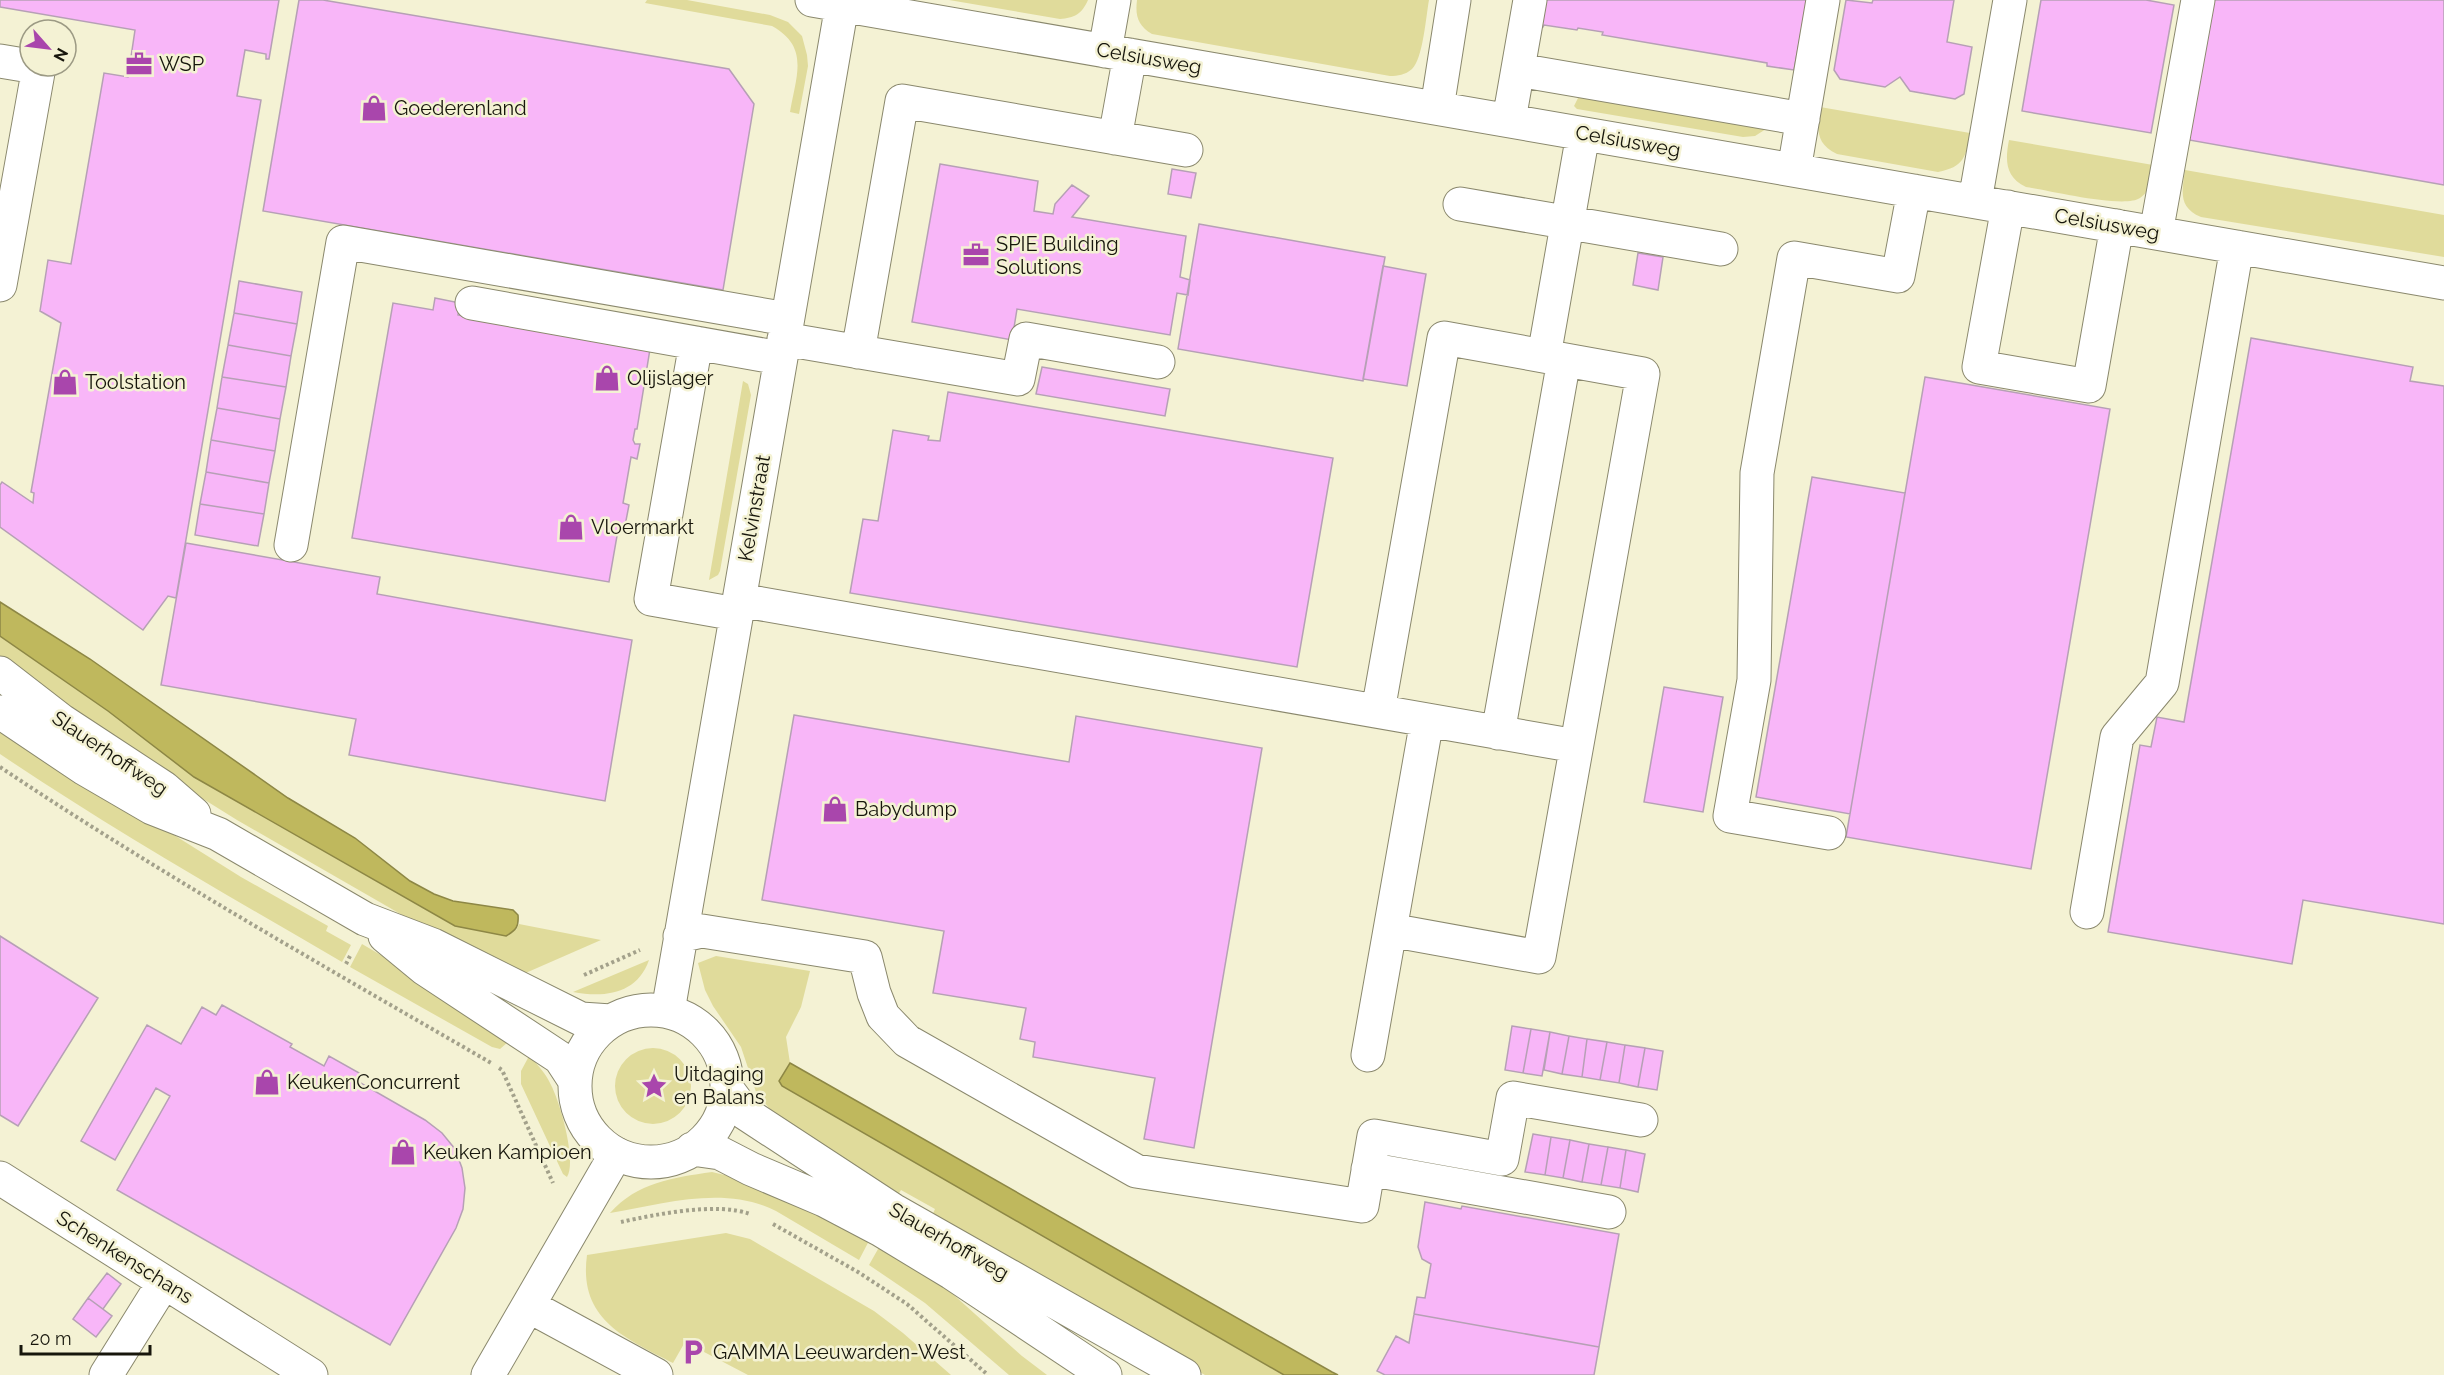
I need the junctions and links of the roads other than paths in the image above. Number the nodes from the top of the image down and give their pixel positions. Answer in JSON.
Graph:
{"nodes":[{"id":1,"x":1114,"y":0,"type":"edge"},
{"id":2,"x":1454,"y":0,"type":"edge"},
{"id":3,"x":1530,"y":0,"type":"edge"},
{"id":4,"x":1823,"y":0,"type":"edge"},
{"id":5,"x":2010,"y":0,"type":"edge"},
{"id":6,"x":2198,"y":0,"type":"edge"},
{"id":7,"x":827,"y":3,"type":"edge"},
{"id":8,"x":1118,"y":53,"type":"junction"},
{"id":9,"x":0,"y":61,"type":"edge"},
{"id":10,"x":18,"y":64,"type":"edge"},
{"id":11,"x":1518,"y":70,"type":"junction"},
{"id":12,"x":37,"y":78,"type":"edge"},
{"id":13,"x":1437,"y":108,"type":"junction"},
{"id":14,"x":1803,"y":119,"type":"junction"},
{"id":15,"x":1509,"y":120,"type":"junction"},
{"id":16,"x":1583,"y":134,"type":"junction"},
{"id":17,"x":1115,"y":138,"type":"junction"},
{"id":18,"x":1186,"y":150,"type":"dead end"},
{"id":19,"x":1794,"y":170,"type":"junction"},
{"id":20,"x":1914,"y":191,"type":"junction"},
{"id":21,"x":1975,"y":201,"type":"junction"},
{"id":22,"x":1460,"y":204,"type":"dead end"},
{"id":23,"x":2008,"y":207,"type":"junction"},
{"id":24,"x":1568,"y":222,"type":"junction"},
{"id":25,"x":2117,"y":226,"type":"junction"},
{"id":26,"x":5,"y":227,"type":"edge"},
{"id":27,"x":2156,"y":233,"type":"junction"},
{"id":28,"x":2237,"y":247,"type":"junction"},
{"id":29,"x":1721,"y":249,"type":"dead end"},
{"id":30,"x":2444,"y":283,"type":"edge"},
{"id":31,"x":0,"y":285,"type":"edge"},
{"id":32,"x":472,"y":303,"type":"dead end"},
{"id":33,"x":784,"y":339,"type":"junction"},
{"id":34,"x":696,"y":343,"type":"junction"},
{"id":35,"x":858,"y":352,"type":"junction"},
{"id":36,"x":1554,"y":358,"type":"junction"},
{"id":37,"x":1158,"y":362,"type":"dead end"},
{"id":38,"x":291,"y":544,"type":"dead end"},
{"id":39,"x":737,"y":607,"type":"junction"},
{"id":40,"x":0,"y":673,"type":"edge"},
{"id":41,"x":1377,"y":711,"type":"junction"},
{"id":42,"x":0,"y":712,"type":"edge"},
{"id":43,"x":1427,"y":720,"type":"junction"},
{"id":44,"x":1498,"y":733,"type":"junction"},
{"id":45,"x":1576,"y":746,"type":"junction"},
{"id":46,"x":1829,"y":833,"type":"dead end"},
{"id":47,"x":218,"y":834,"type":"junction"},
{"id":48,"x":2087,"y":912,"type":"dead end"},
{"id":49,"x":365,"y":919,"type":"junction"},
{"id":50,"x":1390,"y":930,"type":"junction"},
{"id":51,"x":680,"y":936,"type":"junction"},
{"id":52,"x":668,"y":1011,"type":"junction"},
{"id":53,"x":611,"y":1021,"type":"junction"},
{"id":54,"x":1368,"y":1055,"type":"dead end"},
{"id":55,"x":575,"y":1081,"type":"junction"},
{"id":56,"x":727,"y":1089,"type":"junction"},
{"id":57,"x":1641,"y":1120,"type":"dead end"},
{"id":58,"x":692,"y":1149,"type":"junction"},
{"id":59,"x":616,"y":1154,"type":"junction"},
{"id":60,"x":1368,"y":1169,"type":"junction"},
{"id":61,"x":0,"y":1178,"type":"edge"},
{"id":62,"x":1609,"y":1212,"type":"dead end"},
{"id":63,"x":165,"y":1282,"type":"junction"},
{"id":64,"x":529,"y":1306,"type":"junction"},
{"id":65,"x":619,"y":1366,"type":"edge"},
{"id":66,"x":106,"y":1375,"type":"edge"},
{"id":67,"x":310,"y":1375,"type":"edge"},
{"id":68,"x":488,"y":1375,"type":"edge"},
{"id":69,"x":656,"y":1375,"type":"edge"},
{"id":70,"x":1105,"y":1375,"type":"edge"},
{"id":71,"x":1184,"y":1375,"type":"edge"}],
"edges":[{"from":1,"to":8,"type":"street"},
{"from":2,"to":13,"type":"street"},
{"from":3,"to":11,"type":"street"},
{"from":4,"to":14,"type":"street"},
{"from":5,"to":21,"type":"street"},
{"from":6,"to":27,"type":"street"},
{"from":7,"to":8,"type":"street","name":"Celsiusweg"},
{"from":7,"to":33,"type":"street","name":"Kelvinstraat"},
{"from":8,"to":13,"type":"street","name":"Celsiusweg"},
{"from":8,"to":17,"type":"street"},
{"from":9,"to":10,"type":"street"},
{"from":11,"to":14,"type":"street"},
{"from":11,"to":15,"type":"street"},
{"from":12,"to":26,"type":"street"},
{"from":13,"to":15,"type":"street","name":"Celsiusweg"},
{"from":14,"to":19,"type":"street"},
{"from":15,"to":16,"type":"street","name":"Celsiusweg"},
{"from":16,"to":19,"type":"street","name":"Celsiusweg"},
{"from":16,"to":24,"type":"street"},
{"from":17,"to":18,"type":"street"},
{"from":17,"to":35,"type":"street"},
{"from":19,"to":20,"type":"street","name":"Celsiusweg"},
{"from":20,"to":21,"type":"street","name":"Celsiusweg"},
{"from":20,"to":46,"type":"street"},
{"from":21,"to":23,"type":"street","name":"Celsiusweg"},
{"from":22,"to":24,"type":"street"},
{"from":23,"to":25,"type":"street","name":"Celsiusweg"},
{"from":23,"to":25,"type":"street"},
{"from":24,"to":29,"type":"street"},
{"from":24,"to":36,"type":"street"},
{"from":25,"to":27,"type":"street","name":"Celsiusweg"},
{"from":26,"to":31,"type":"street"},
{"from":27,"to":28,"type":"street","name":"Celsiusweg"},
{"from":28,"to":30,"type":"street","name":"Celsiusweg"},
{"from":28,"to":48,"type":"street"},
{"from":32,"to":34,"type":"street"},
{"from":33,"to":34,"type":"street"},
{"from":33,"to":35,"type":"street"},
{"from":33,"to":38,"type":"street"},
{"from":33,"to":39,"type":"street","name":"Kelvinstraat"},
{"from":34,"to":39,"type":"street"},
{"from":35,"to":37,"type":"street"},
{"from":36,"to":41,"type":"street"},
{"from":36,"to":44,"type":"street"},
{"from":36,"to":45,"type":"street"},
{"from":39,"to":41,"type":"street"},
{"from":39,"to":51,"type":"street","name":"Kelvinstraat"},
{"from":40,"to":47,"type":"street","name":"Slauerhoffweg"},
{"from":41,"to":43,"type":"street"},
{"from":42,"to":47,"type":"street","name":"Slauerhoffweg"},
{"from":43,"to":44,"type":"street"},
{"from":43,"to":50,"type":"street"},
{"from":44,"to":45,"type":"street"},
{"from":45,"to":50,"type":"street"},
{"from":47,"to":49,"type":"street","name":"Slauerhoffweg"},
{"from":49,"to":53,"type":"street","name":"Slauerhoffweg"},
{"from":49,"to":55,"type":"street","name":"Slauerhoffweg"},
{"from":50,"to":54,"type":"street"},
{"from":51,"to":52,"type":"street","name":"Kelvinstraat"},
{"from":51,"to":60,"type":"street"},
{"from":52,"to":53,"type":"street"},
{"from":52,"to":56,"type":"street"},
{"from":53,"to":55,"type":"street"},
{"from":55,"to":59,"type":"street"},
{"from":56,"to":58,"type":"street"},
{"from":56,"to":71,"type":"street","name":"Slauerhoffweg"},
{"from":57,"to":60,"type":"street"},
{"from":58,"to":59,"type":"street"},
{"from":58,"to":70,"type":"street","name":"Slauerhoffweg"},
{"from":59,"to":64,"type":"street"},
{"from":60,"to":62,"type":"street"},
{"from":61,"to":63,"type":"street","name":"Schenkenschans"},
{"from":63,"to":66,"type":"street"},
{"from":63,"to":67,"type":"street","name":"Schenkenschans"},
{"from":64,"to":65,"type":"street"},
{"from":64,"to":68,"type":"street"},
{"from":65,"to":69,"type":"street"}]}
